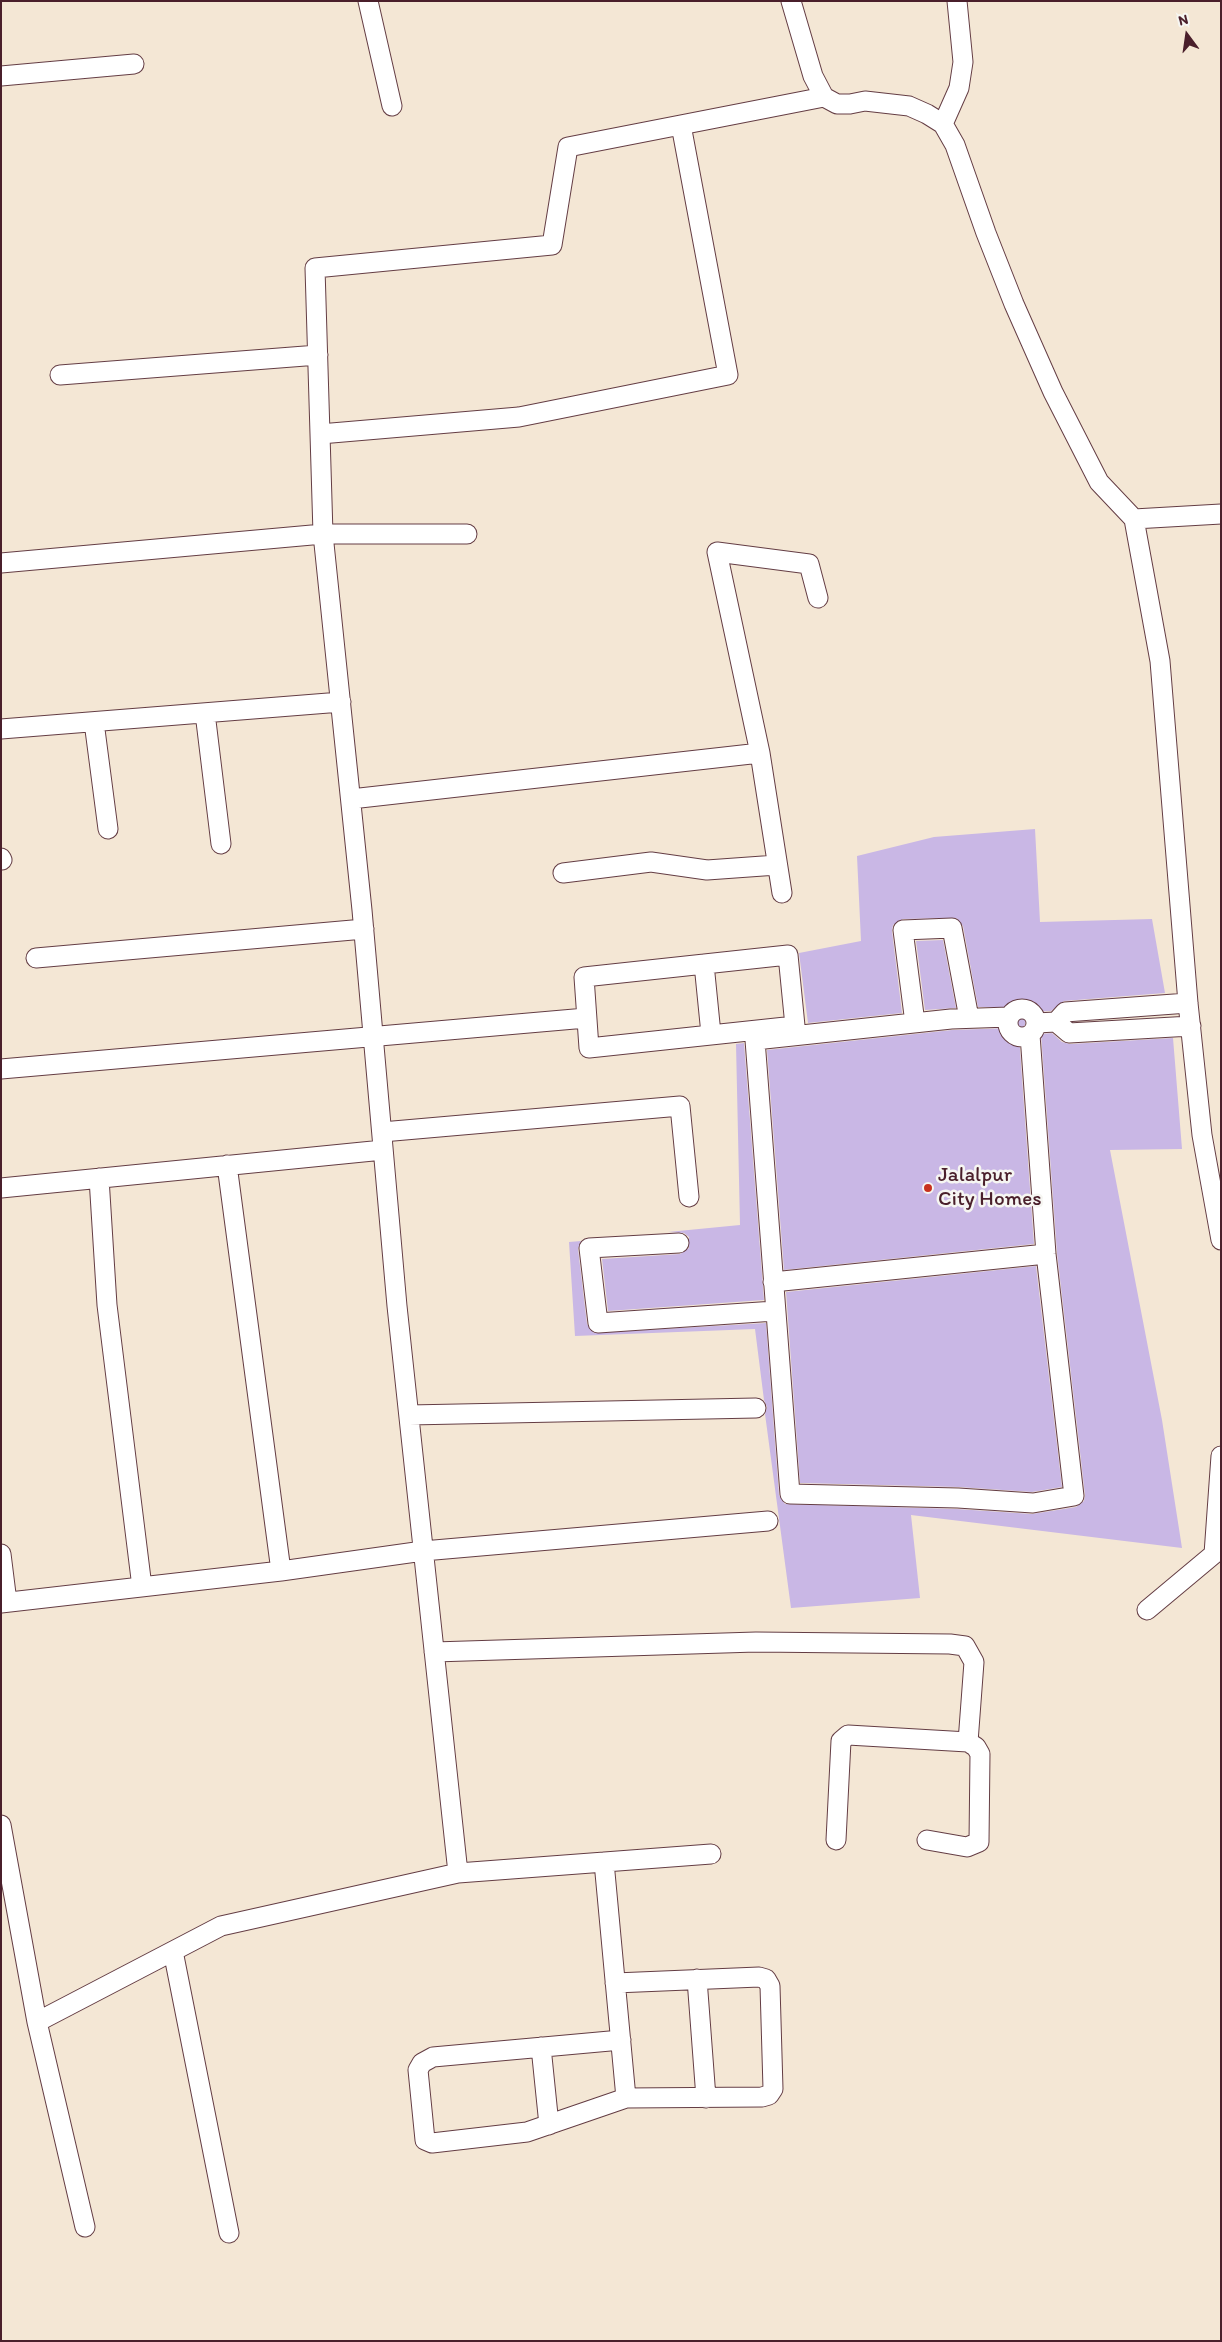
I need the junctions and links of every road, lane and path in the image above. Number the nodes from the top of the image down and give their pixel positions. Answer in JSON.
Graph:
{"nodes":[{"id":1,"x":368,"y":1,"type":"edge"},
{"id":2,"x":791,"y":1,"type":"edge"},
{"id":3,"x":957,"y":1,"type":"edge"},
{"id":4,"x":134,"y":64,"type":"dead end"},
{"id":5,"x":1,"y":76,"type":"edge"},
{"id":6,"x":824,"y":97,"type":"junction"},
{"id":7,"x":392,"y":106,"type":"dead end"},
{"id":8,"x":943,"y":124,"type":"junction"},
{"id":9,"x":681,"y":125,"type":"junction"},
{"id":10,"x":318,"y":355,"type":"junction"},
{"id":11,"x":60,"y":374,"type":"dead end"},
{"id":12,"x":320,"y":434,"type":"junction"},
{"id":13,"x":1221,"y":514,"type":"edge"},
{"id":14,"x":1134,"y":519,"type":"junction"},
{"id":15,"x":323,"y":534,"type":"junction"},
{"id":16,"x":468,"y":534,"type":"dead end"},
{"id":17,"x":1,"y":563,"type":"edge"},
{"id":18,"x":818,"y":598,"type":"dead end"},
{"id":19,"x":341,"y":702,"type":"junction"},
{"id":20,"x":205,"y":713,"type":"junction"},
{"id":21,"x":94,"y":722,"type":"junction"},
{"id":22,"x":1,"y":729,"type":"edge"},
{"id":23,"x":760,"y":753,"type":"junction"},
{"id":24,"x":350,"y":799,"type":"junction"},
{"id":25,"x":108,"y":829,"type":"dead end"},
{"id":26,"x":221,"y":844,"type":"dead end"},
{"id":27,"x":777,"y":865,"type":"junction"},
{"id":28,"x":563,"y":873,"type":"dead end"},
{"id":29,"x":782,"y":893,"type":"dead end"},
{"id":30,"x":364,"y":929,"type":"junction"},
{"id":31,"x":36,"y":958,"type":"dead end"},
{"id":32,"x":704,"y":964,"type":"junction"},
{"id":33,"x":1188,"y":1003,"type":"junction"},
{"id":34,"x":586,"y":1018,"type":"junction"},
{"id":35,"x":969,"y":1018,"type":"junction"},
{"id":36,"x":1056,"y":1022,"type":"junction"},
{"id":37,"x":915,"y":1023,"type":"junction"},
{"id":38,"x":1190,"y":1026,"type":"junction"},
{"id":39,"x":1033,"y":1029,"type":"junction"},
{"id":40,"x":711,"y":1034,"type":"junction"},
{"id":41,"x":373,"y":1036,"type":"junction"},
{"id":42,"x":1,"y":1069,"type":"edge"},
{"id":43,"x":383,"y":1141,"type":"junction"},
{"id":44,"x":227,"y":1165,"type":"junction"},
{"id":45,"x":99,"y":1178,"type":"junction"},
{"id":46,"x":1,"y":1188,"type":"edge"},
{"id":47,"x":689,"y":1197,"type":"dead end"},
{"id":48,"x":1221,"y":1240,"type":"edge"},
{"id":49,"x":679,"y":1243,"type":"dead end"},
{"id":50,"x":1046,"y":1254,"type":"junction"},
{"id":51,"x":773,"y":1282,"type":"junction"},
{"id":52,"x":775,"y":1311,"type":"junction"},
{"id":53,"x":756,"y":1408,"type":"dead end"},
{"id":54,"x":409,"y":1415,"type":"junction"},
{"id":55,"x":1221,"y":1456,"type":"edge"},
{"id":56,"x":768,"y":1522,"type":"dead end"},
{"id":57,"x":423,"y":1552,"type":"junction"},
{"id":58,"x":1,"y":1554,"type":"edge"},
{"id":59,"x":1217,"y":1557,"type":"edge"},
{"id":60,"x":281,"y":1572,"type":"junction"},
{"id":61,"x":142,"y":1587,"type":"junction"},
{"id":62,"x":4,"y":1602,"type":"edge"},
{"id":63,"x":1146,"y":1610,"type":"dead end"},
{"id":64,"x":434,"y":1652,"type":"junction"},
{"id":65,"x":968,"y":1742,"type":"junction"},
{"id":66,"x":1,"y":1825,"type":"edge"},
{"id":67,"x":836,"y":1840,"type":"dead end"},
{"id":68,"x":927,"y":1840,"type":"dead end"},
{"id":69,"x":711,"y":1854,"type":"dead end"},
{"id":70,"x":604,"y":1862,"type":"junction"},
{"id":71,"x":458,"y":1872,"type":"junction"},
{"id":72,"x":173,"y":1951,"type":"junction"},
{"id":73,"x":697,"y":1980,"type":"junction"},
{"id":74,"x":615,"y":1983,"type":"junction"},
{"id":75,"x":37,"y":2022,"type":"junction"},
{"id":76,"x":621,"y":2040,"type":"junction"},
{"id":77,"x":541,"y":2047,"type":"junction"},
{"id":78,"x":626,"y":2098,"type":"junction"},
{"id":79,"x":706,"y":2098,"type":"junction"},
{"id":80,"x":549,"y":2125,"type":"junction"},
{"id":81,"x":84,"y":2227,"type":"dead end"},
{"id":82,"x":229,"y":2233,"type":"dead end"}],
"edges":[{"from":1,"to":7,"type":"street"},
{"from":2,"to":6,"type":"street"},
{"from":3,"to":8,"type":"street"},
{"from":4,"to":5,"type":"street"},
{"from":6,"to":8,"type":"street"},
{"from":6,"to":9,"type":"street"},
{"from":8,"to":14,"type":"street"},
{"from":9,"to":10,"type":"street"},
{"from":9,"to":12,"type":"street"},
{"from":10,"to":11,"type":"street"},
{"from":10,"to":12,"type":"street"},
{"from":12,"to":15,"type":"street"},
{"from":13,"to":14,"type":"street"},
{"from":14,"to":33,"type":"street"},
{"from":15,"to":16,"type":"street"},
{"from":15,"to":17,"type":"street"},
{"from":15,"to":19,"type":"street"},
{"from":18,"to":23,"type":"street"},
{"from":19,"to":20,"type":"street"},
{"from":19,"to":24,"type":"street"},
{"from":20,"to":21,"type":"street"},
{"from":20,"to":26,"type":"street"},
{"from":21,"to":22,"type":"street"},
{"from":21,"to":25,"type":"street"},
{"from":23,"to":24,"type":"street"},
{"from":23,"to":27,"type":"street"},
{"from":24,"to":30,"type":"street"},
{"from":27,"to":28,"type":"street"},
{"from":27,"to":29,"type":"street"},
{"from":30,"to":31,"type":"street"},
{"from":30,"to":41,"type":"street"},
{"from":32,"to":34,"type":"street"},
{"from":32,"to":40,"type":"street"},
{"from":32,"to":40,"type":"street"},
{"from":33,"to":36,"type":"street"},
{"from":33,"to":38,"type":"street"},
{"from":34,"to":40,"type":"street"},
{"from":34,"to":41,"type":"street"},
{"from":35,"to":37,"type":"street"},
{"from":35,"to":37,"type":"street"},
{"from":35,"to":39,"type":"street"},
{"from":36,"to":38,"type":"street"},
{"from":36,"to":39,"type":"street"},
{"from":37,"to":51,"type":"street"},
{"from":38,"to":48,"type":"street"},
{"from":39,"to":50,"type":"street"},
{"from":41,"to":42,"type":"street"},
{"from":41,"to":43,"type":"street"},
{"from":43,"to":44,"type":"street"},
{"from":43,"to":47,"type":"street"},
{"from":43,"to":54,"type":"street"},
{"from":44,"to":45,"type":"street"},
{"from":44,"to":60,"type":"street"},
{"from":45,"to":46,"type":"street"},
{"from":45,"to":61,"type":"street"},
{"from":49,"to":52,"type":"street"},
{"from":50,"to":51,"type":"street"},
{"from":50,"to":52,"type":"street"},
{"from":51,"to":52,"type":"street"},
{"from":53,"to":54,"type":"street"},
{"from":54,"to":57,"type":"street"},
{"from":55,"to":59,"type":"street"},
{"from":56,"to":57,"type":"street"},
{"from":57,"to":60,"type":"street"},
{"from":57,"to":64,"type":"street"},
{"from":58,"to":62,"type":"street"},
{"from":59,"to":63,"type":"street"},
{"from":60,"to":61,"type":"street"},
{"from":61,"to":62,"type":"street"},
{"from":64,"to":65,"type":"street"},
{"from":64,"to":71,"type":"street"},
{"from":65,"to":67,"type":"street"},
{"from":65,"to":68,"type":"street"},
{"from":66,"to":75,"type":"street"},
{"from":69,"to":70,"type":"street"},
{"from":70,"to":71,"type":"street"},
{"from":70,"to":74,"type":"street"},
{"from":71,"to":72,"type":"street"},
{"from":72,"to":75,"type":"street"},
{"from":72,"to":82,"type":"street"},
{"from":73,"to":74,"type":"street"},
{"from":73,"to":79,"type":"street"},
{"from":73,"to":79,"type":"street"},
{"from":74,"to":76,"type":"street"},
{"from":75,"to":81,"type":"street"},
{"from":76,"to":77,"type":"street"},
{"from":76,"to":78,"type":"street"},
{"from":77,"to":80,"type":"street"},
{"from":77,"to":80,"type":"street"},
{"from":78,"to":79,"type":"street"},
{"from":78,"to":80,"type":"street"}]}
